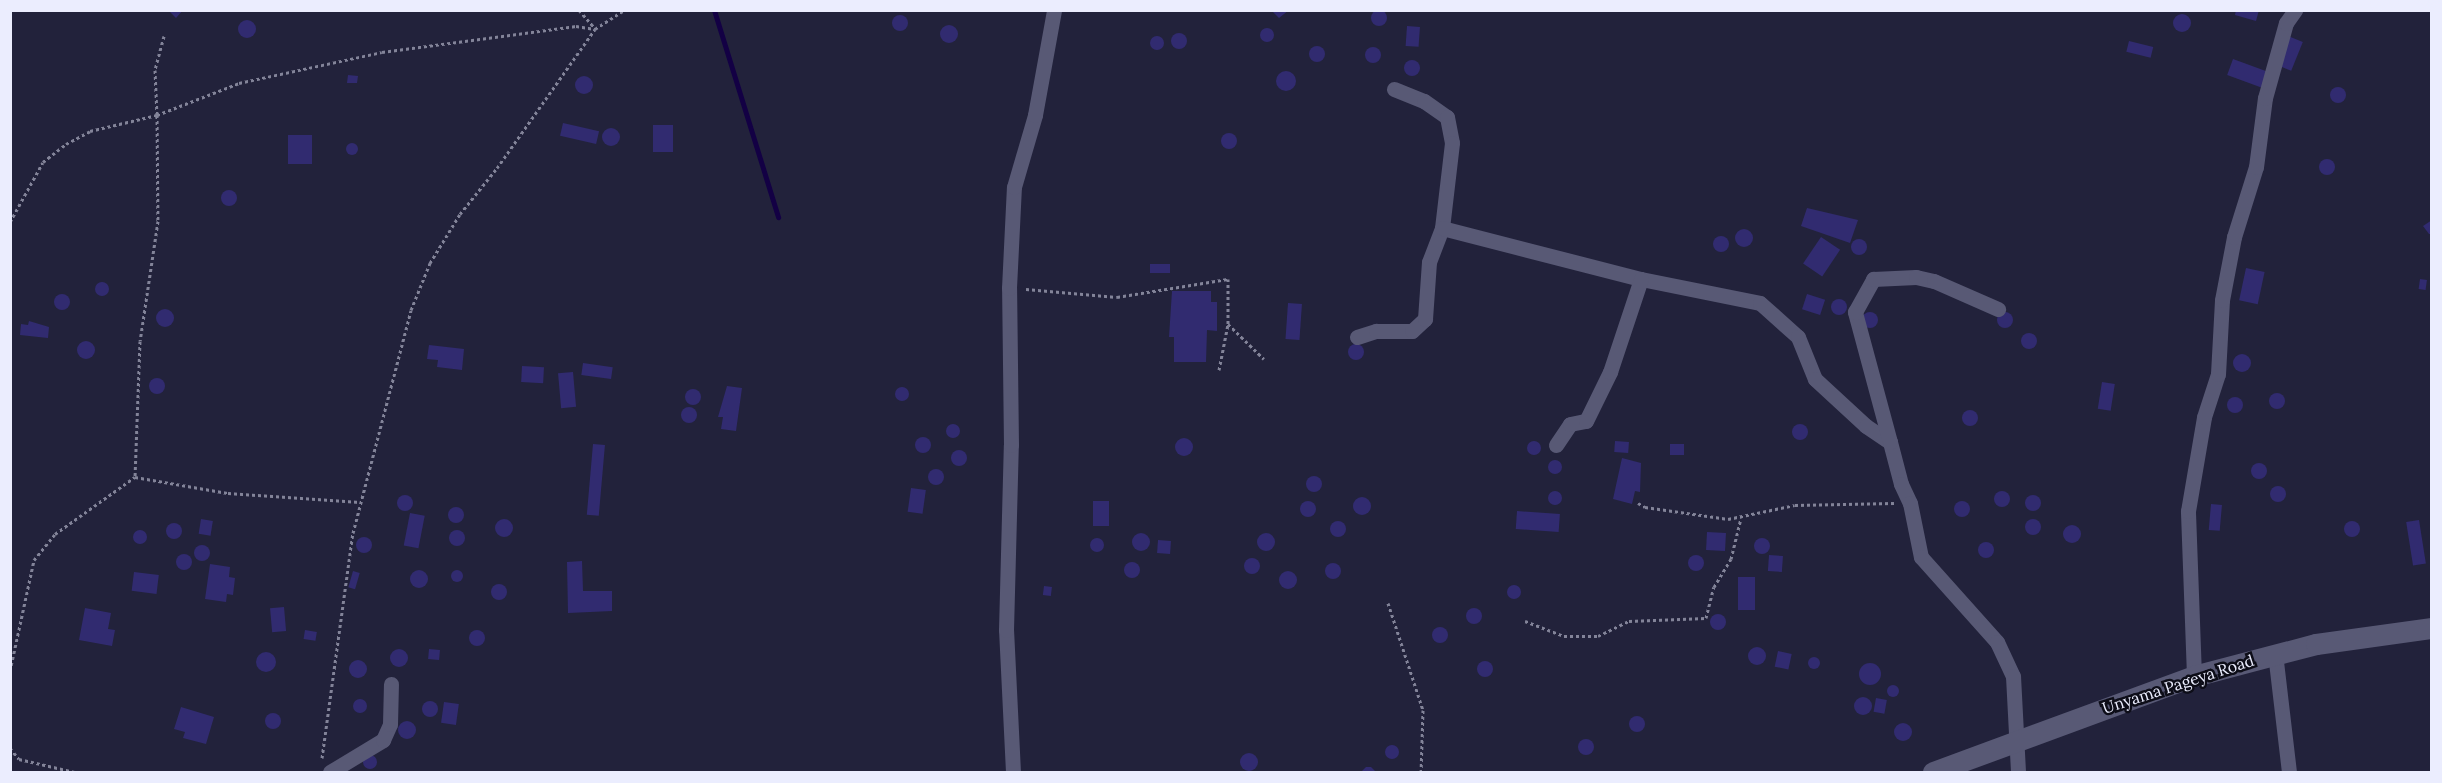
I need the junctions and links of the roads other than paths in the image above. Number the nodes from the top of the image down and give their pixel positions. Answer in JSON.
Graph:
{"nodes":[{"id":1,"x":1054,"y":10,"type":"edge"},
{"id":2,"x":2295,"y":10,"type":"edge"},
{"id":3,"x":1394,"y":89,"type":"dead end"},
{"id":4,"x":1442,"y":228,"type":"junction"},
{"id":5,"x":1641,"y":279,"type":"junction"},
{"id":6,"x":1998,"y":309,"type":"dead end"},
{"id":7,"x":1357,"y":337,"type":"dead end"},
{"id":8,"x":1890,"y":442,"type":"junction"},
{"id":9,"x":1556,"y":445,"type":"dead end"},
{"id":10,"x":2432,"y":628,"type":"edge"},
{"id":11,"x":2275,"y":653,"type":"junction"},
{"id":12,"x":2194,"y":676,"type":"junction"},
{"id":13,"x":391,"y":684,"type":"dead end"},
{"id":14,"x":2016,"y":743,"type":"junction"},
{"id":15,"x":326,"y":767,"type":"edge"},
{"id":16,"x":1013,"y":772,"type":"edge"},
{"id":17,"x":1933,"y":772,"type":"edge"},
{"id":18,"x":2018,"y":772,"type":"edge"},
{"id":19,"x":2289,"y":772,"type":"edge"}],
"edges":[{"from":1,"to":16,"type":"street"},
{"from":2,"to":12,"type":"street"},
{"from":3,"to":4,"type":"street"},
{"from":4,"to":5,"type":"street"},
{"from":4,"to":7,"type":"street"},
{"from":5,"to":8,"type":"street"},
{"from":5,"to":9,"type":"street"},
{"from":6,"to":8,"type":"street"},
{"from":8,"to":14,"type":"street"},
{"from":10,"to":11,"type":"street","name":"Unyama Pageya Road"},
{"from":11,"to":12,"type":"street","name":"Unyama Pageya Road"},
{"from":11,"to":19,"type":"street"},
{"from":12,"to":14,"type":"street","name":"Unyama Pageya Road"},
{"from":13,"to":15,"type":"street"},
{"from":14,"to":17,"type":"street","name":"Unyama Pageya Road"},
{"from":14,"to":18,"type":"street"}]}
